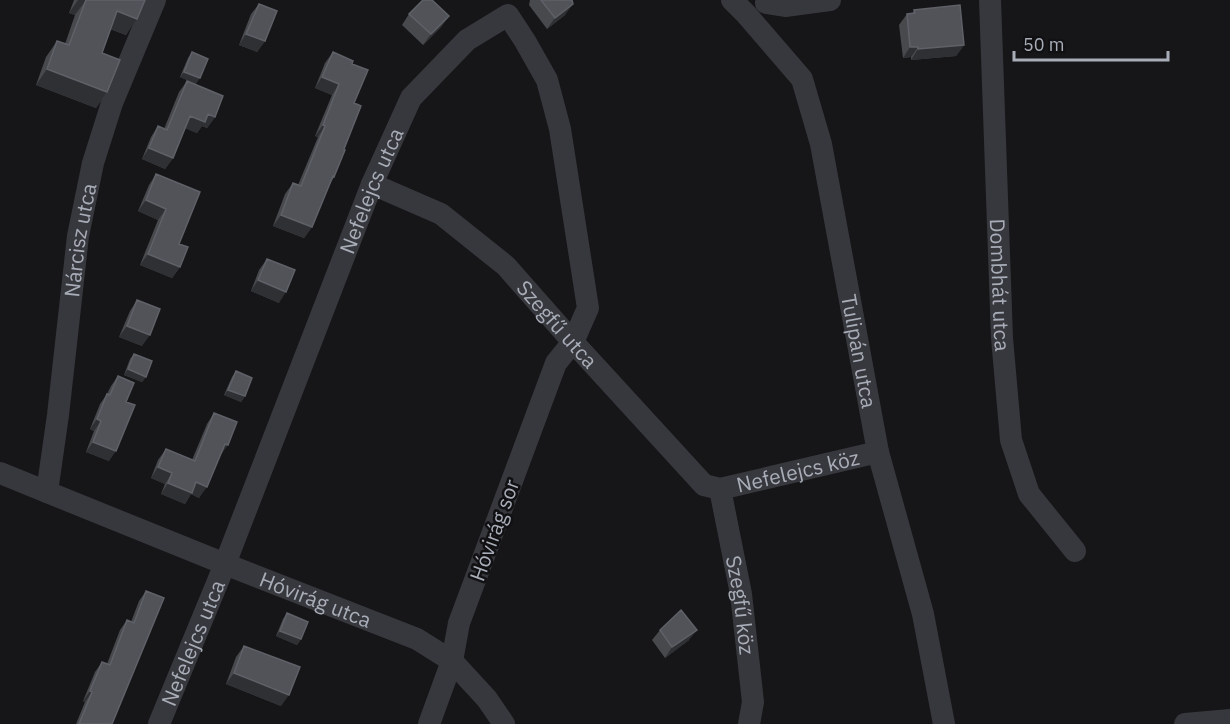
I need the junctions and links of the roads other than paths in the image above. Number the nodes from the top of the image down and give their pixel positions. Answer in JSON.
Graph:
{"nodes":[{"id":1,"x":155,"y":0,"type":"edge"},
{"id":2,"x":830,"y":0,"type":"edge"},
{"id":3,"x":990,"y":0,"type":"edge"},
{"id":4,"x":766,"y":2,"type":"edge"},
{"id":5,"x":739,"y":7,"type":"edge"},
{"id":6,"x":372,"y":184,"type":"junction"},
{"id":7,"x":573,"y":342,"type":"junction"},
{"id":8,"x":878,"y":452,"type":"junction"},
{"id":9,"x":0,"y":473,"type":"edge"},
{"id":10,"x":720,"y":489,"type":"junction"},
{"id":11,"x":46,"y":492,"type":"junction"},
{"id":12,"x":1075,"y":551,"type":"dead end"},
{"id":13,"x":225,"y":564,"type":"junction"},
{"id":14,"x":452,"y":661,"type":"junction"},
{"id":15,"x":1230,"y":720,"type":"edge"},
{"id":16,"x":159,"y":724,"type":"edge"},
{"id":17,"x":429,"y":724,"type":"edge"},
{"id":18,"x":504,"y":724,"type":"edge"},
{"id":19,"x":749,"y":724,"type":"edge"},
{"id":20,"x":944,"y":724,"type":"edge"},
{"id":21,"x":1185,"y":724,"type":"edge"}],
"edges":[{"from":1,"to":11,"type":"street","name":"Nárcisz utca"},
{"from":2,"to":4,"type":"street"},
{"from":3,"to":12,"type":"street","name":"Dombhát utca"},
{"from":4,"to":5,"type":"street"},
{"from":5,"to":8,"type":"street","name":"Tulipán utca"},
{"from":6,"to":7,"type":"street","name":"Szegfű utca"},
{"from":6,"to":7,"type":"street","name":"Nefelejcs utca"},
{"from":6,"to":13,"type":"street","name":"Nefelejcs utca"},
{"from":7,"to":10,"type":"street","name":"Szegfű utca"},
{"from":7,"to":14,"type":"street","name":"Hóvirág sor"},
{"from":8,"to":10,"type":"street","name":"Nefelejcs köz"},
{"from":8,"to":20,"type":"street","name":"Tulipán utca"},
{"from":9,"to":11,"type":"street","name":"Hóvirág utca"},
{"from":10,"to":19,"type":"street","name":"Szegfű köz"},
{"from":11,"to":13,"type":"street","name":"Hóvirág utca"},
{"from":13,"to":14,"type":"street","name":"Hóvirág utca"},
{"from":13,"to":16,"type":"street","name":"Nefelejcs utca"},
{"from":14,"to":17,"type":"street","name":"Hóvirág sor"},
{"from":14,"to":18,"type":"street","name":"Hóvirág utca"},
{"from":15,"to":21,"type":"street"}]}
